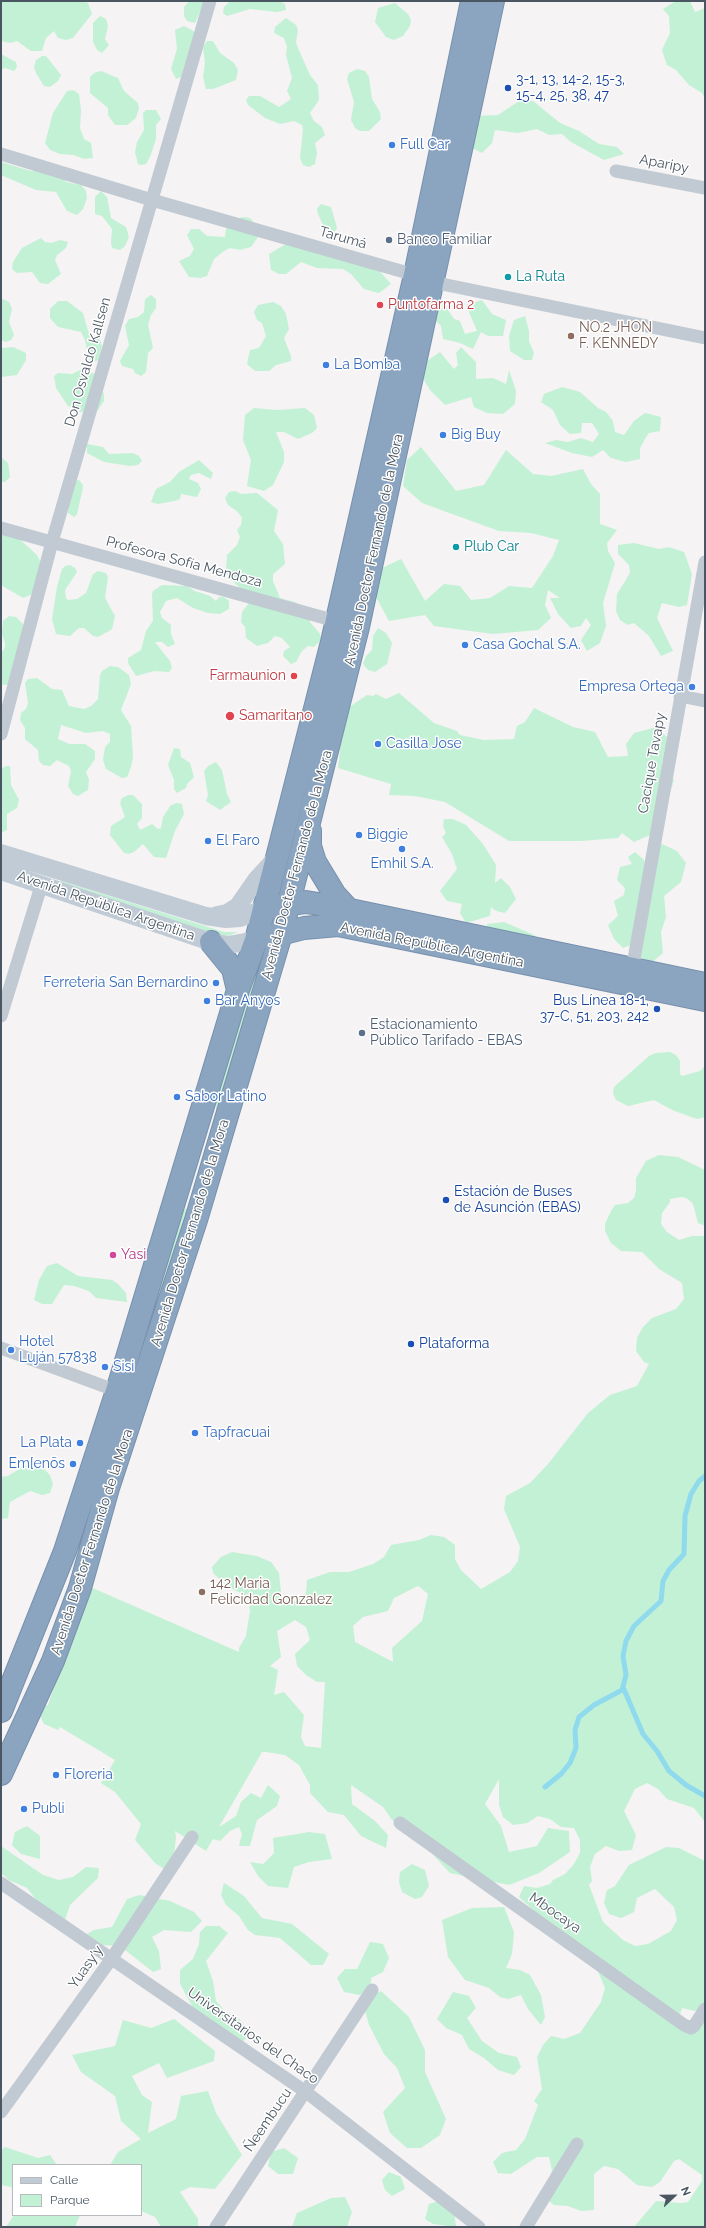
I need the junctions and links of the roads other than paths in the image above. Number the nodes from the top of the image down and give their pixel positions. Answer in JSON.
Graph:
{"nodes":[{"id":1,"x":210,"y":1,"type":"edge"},
{"id":2,"x":472,"y":1,"type":"edge"},
{"id":3,"x":493,"y":1,"type":"edge"},
{"id":4,"x":1,"y":154,"type":"edge"},
{"id":5,"x":616,"y":171,"type":"dead end"},
{"id":6,"x":705,"y":188,"type":"edge"},
{"id":7,"x":152,"y":200,"type":"junction"},
{"id":8,"x":424,"y":279,"type":"junction"},
{"id":9,"x":705,"y":338,"type":"edge"},
{"id":10,"x":1,"y":528,"type":"edge"},
{"id":11,"x":52,"y":542,"type":"junction"},
{"id":12,"x":705,"y":562,"type":"edge"},
{"id":13,"x":336,"y":621,"type":"junction"},
{"id":14,"x":358,"y":627,"type":"junction"},
{"id":15,"x":680,"y":696,"type":"junction"},
{"id":16,"x":705,"y":701,"type":"edge"},
{"id":17,"x":1,"y":734,"type":"edge"},
{"id":18,"x":310,"y":815,"type":"junction"},
{"id":19,"x":1,"y":853,"type":"edge"},
{"id":20,"x":277,"y":857,"type":"junction"},
{"id":21,"x":1,"y":871,"type":"edge"},
{"id":22,"x":42,"y":883,"type":"junction"},
{"id":23,"x":287,"y":904,"type":"junction"},
{"id":24,"x":347,"y":908,"type":"junction"},
{"id":25,"x":264,"y":909,"type":"junction"},
{"id":26,"x":211,"y":917,"type":"junction"},
{"id":27,"x":328,"y":926,"type":"junction"},
{"id":28,"x":281,"y":934,"type":"junction"},
{"id":29,"x":256,"y":940,"type":"junction"},
{"id":30,"x":211,"y":942,"type":"junction"},
{"id":31,"x":271,"y":966,"type":"junction"},
{"id":32,"x":632,"y":970,"type":"junction"},
{"id":33,"x":705,"y":984,"type":"edge"},
{"id":34,"x":238,"y":990,"type":"junction"},
{"id":35,"x":705,"y":1000,"type":"edge"},
{"id":36,"x":1,"y":1016,"type":"edge"},
{"id":37,"x":211,"y":1082,"type":"junction"},
{"id":38,"x":200,"y":1206,"type":"junction"},
{"id":39,"x":142,"y":1309,"type":"junction"},
{"id":40,"x":1,"y":1348,"type":"edge"},
{"id":41,"x":117,"y":1391,"type":"junction"},
{"id":42,"x":108,"y":1488,"type":"junction"},
{"id":43,"x":1,"y":1711,"type":"edge"},
{"id":44,"x":1,"y":1774,"type":"edge"},
{"id":45,"x":400,"y":1823,"type":"dead end"},
{"id":46,"x":192,"y":1838,"type":"dead end"},
{"id":47,"x":1,"y":1884,"type":"edge"},
{"id":48,"x":112,"y":1958,"type":"junction"},
{"id":49,"x":372,"y":1990,"type":"dead end"},
{"id":50,"x":705,"y":2009,"type":"edge"},
{"id":51,"x":306,"y":2092,"type":"junction"},
{"id":52,"x":1,"y":2112,"type":"edge"},
{"id":53,"x":577,"y":2144,"type":"dead end"},
{"id":54,"x":216,"y":2227,"type":"edge"},
{"id":55,"x":479,"y":2227,"type":"edge"},
{"id":56,"x":526,"y":2227,"type":"edge"}],
"edges":[{"from":1,"to":7,"type":"street","name":"Don Osvaldo Kallsen"},
{"from":2,"to":8,"type":"highway","name":"Avenida Doctor Fernando de la Mora"},
{"from":3,"to":8,"type":"highway","name":"Avenida Doctor Fernando de la Mora"},
{"from":4,"to":7,"type":"street","name":"Tarumá"},
{"from":5,"to":6,"type":"street","name":"Aparipy"},
{"from":7,"to":8,"type":"street","name":"Tarumá"},
{"from":7,"to":11,"type":"street","name":"Don Osvaldo Kallsen"},
{"from":8,"to":9,"type":"street","name":"Tarumá"},
{"from":8,"to":13,"type":"highway","name":"Avenida Doctor Fernando de la Mora"},
{"from":8,"to":14,"type":"highway","name":"Avenida Doctor Fernando de la Mora"},
{"from":10,"to":11,"type":"street","name":"Profesora Sofía Mendoza"},
{"from":11,"to":13,"type":"street","name":"Profesora Sofía Mendoza"},
{"from":11,"to":17,"type":"street","name":"Don Osvaldo Kallsen"},
{"from":12,"to":15,"type":"street","name":"Cacique Tavapy"},
{"from":13,"to":14,"type":"street","name":"Profesora Sofía Mendoza"},
{"from":13,"to":20,"type":"highway","name":"Avenida Doctor Fernando de la Mora"},
{"from":14,"to":18,"type":"highway","name":"Avenida Doctor Fernando de la Mora"},
{"from":15,"to":16,"type":"street"},
{"from":15,"to":32,"type":"street","name":"Cacique Tavapy"},
{"from":18,"to":23,"type":"highway","name":"Avenida Doctor Fernando de la Mora"},
{"from":18,"to":24,"type":"highway"},
{"from":19,"to":26,"type":"main road","name":"Avenida República Argentina"},
{"from":20,"to":25,"type":"highway","name":"Avenida Doctor Fernando de la Mora"},
{"from":20,"to":26,"type":"main road"},
{"from":21,"to":22,"type":"main road","name":"Avenida República Argentina"},
{"from":22,"to":30,"type":"main road","name":"Avenida República Argentina"},
{"from":22,"to":36,"type":"street"},
{"from":23,"to":24,"type":"highway","name":"Avenida República Argentina"},
{"from":23,"to":25,"type":"highway","name":"Avenida República Argentina"},
{"from":23,"to":28,"type":"highway","name":"Avenida Doctor Fernando de la Mora"},
{"from":24,"to":32,"type":"highway","name":"Avenida República Argentina"},
{"from":25,"to":26,"type":"main road","name":"Avenida República Argentina"},
{"from":25,"to":29,"type":"highway","name":"Avenida Doctor Fernando de la Mora"},
{"from":27,"to":28,"type":"highway","name":"Avenida República Argentina"},
{"from":27,"to":31,"type":"highway"},
{"from":27,"to":35,"type":"highway","name":"Avenida República Argentina"},
{"from":28,"to":29,"type":"highway","name":"Avenida República Argentina"},
{"from":28,"to":31,"type":"highway","name":"Avenida Doctor Fernando de la Mora"},
{"from":29,"to":30,"type":"main road","name":"Avenida República Argentina"},
{"from":29,"to":34,"type":"highway","name":"Avenida Doctor Fernando de la Mora"},
{"from":30,"to":34,"type":"highway"},
{"from":31,"to":38,"type":"highway","name":"Avenida Doctor Fernando de la Mora"},
{"from":32,"to":33,"type":"highway","name":"Avenida República Argentina"},
{"from":34,"to":37,"type":"highway","name":"Avenida Doctor Fernando de la Mora"},
{"from":37,"to":38,"type":"highway"},
{"from":37,"to":39,"type":"highway","name":"Avenida Doctor Fernando de la Mora"},
{"from":38,"to":42,"type":"highway","name":"Avenida Doctor Fernando de la Mora"},
{"from":39,"to":41,"type":"highway","name":"Avenida Doctor Fernando de la Mora"},
{"from":39,"to":42,"type":"highway"},
{"from":40,"to":41,"type":"street"},
{"from":41,"to":43,"type":"highway","name":"Avenida Doctor Fernando de la Mora"},
{"from":42,"to":44,"type":"highway","name":"Avenida Doctor Fernando de la Mora"},
{"from":45,"to":50,"type":"street","name":"Mbocaya"},
{"from":46,"to":48,"type":"street","name":"Yuasy'y"},
{"from":47,"to":48,"type":"street","name":"Universitarios del Chaco"},
{"from":48,"to":51,"type":"street","name":"Universitarios del Chaco"},
{"from":48,"to":52,"type":"street","name":"Yuasy'y"},
{"from":49,"to":51,"type":"street","name":"Ñeembucu"},
{"from":51,"to":54,"type":"street","name":"Ñeembucu"},
{"from":51,"to":55,"type":"street","name":"Universitarios del Chaco"},
{"from":53,"to":56,"type":"street"}]}
